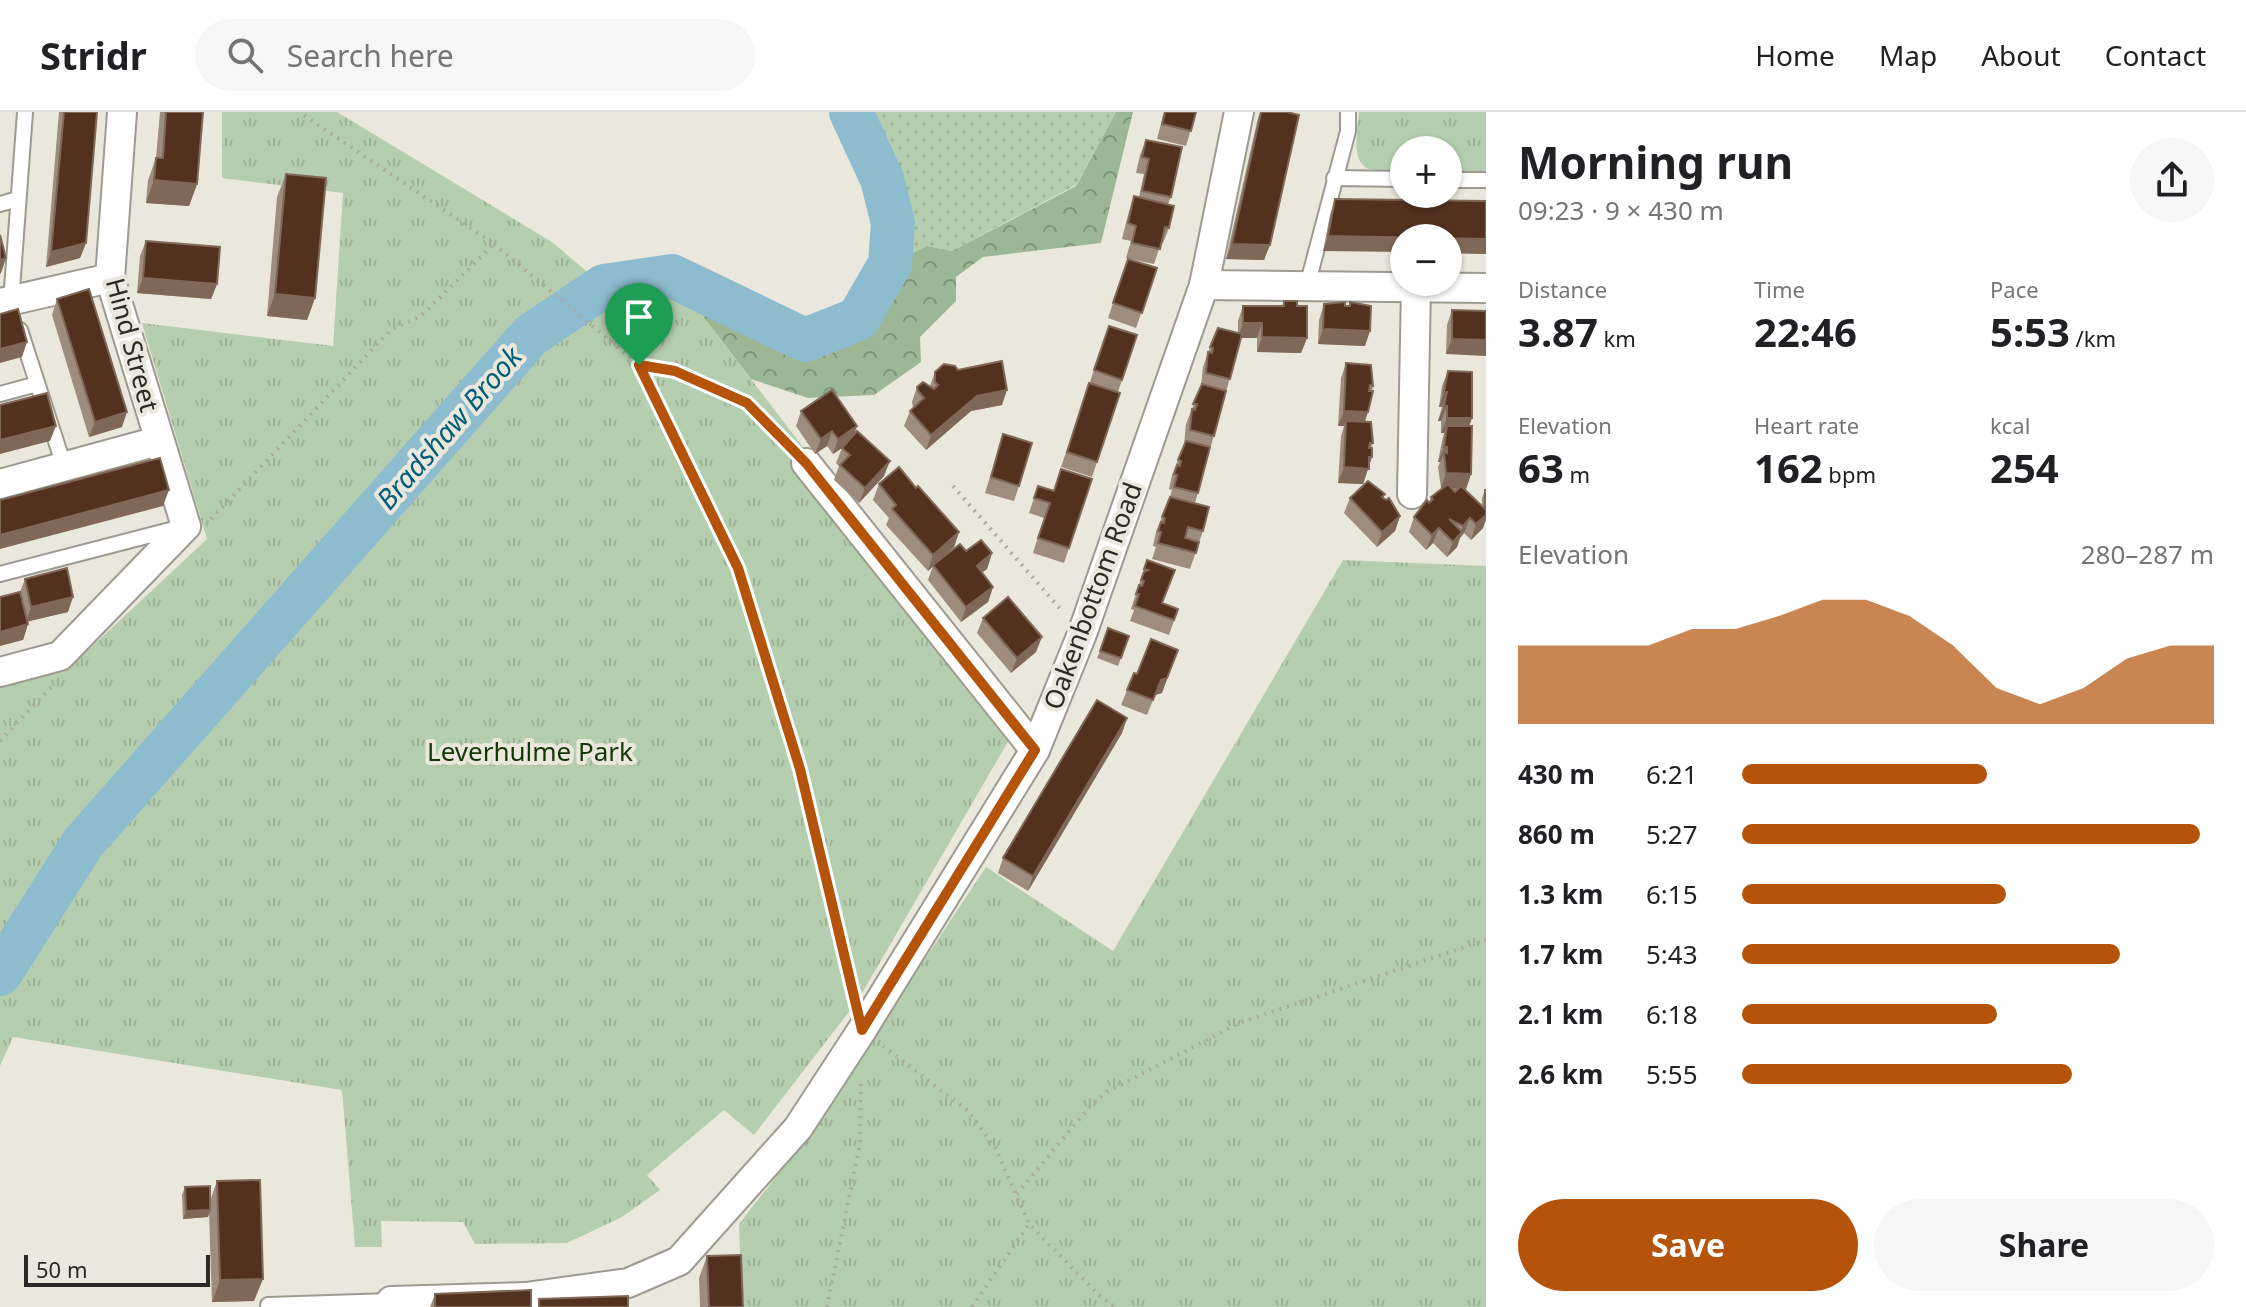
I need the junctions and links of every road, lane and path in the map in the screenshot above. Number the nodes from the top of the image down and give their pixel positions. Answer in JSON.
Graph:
{"nodes":[{"id":1,"x":25,"y":112,"type":"edge"},
{"id":2,"x":122,"y":112,"type":"edge"},
{"id":3,"x":299,"y":112,"type":"edge"},
{"id":4,"x":1239,"y":112,"type":"edge"},
{"id":5,"x":1348,"y":112,"type":"edge"},
{"id":6,"x":1334,"y":178,"type":"junction"},
{"id":7,"x":1390,"y":179,"type":"edge"},
{"id":8,"x":1462,"y":180,"type":"edge"},
{"id":9,"x":1486,"y":180,"type":"edge"},
{"id":10,"x":18,"y":199,"type":"junction"},
{"id":11,"x":0,"y":204,"type":"edge"},
{"id":12,"x":494,"y":244,"type":"junction"},
{"id":13,"x":110,"y":278,"type":"junction"},
{"id":14,"x":1204,"y":285,"type":"junction"},
{"id":15,"x":1307,"y":286,"type":"junction"},
{"id":16,"x":1390,"y":287,"type":"edge"},
{"id":17,"x":1462,"y":288,"type":"edge"},
{"id":18,"x":1486,"y":288,"type":"edge"},
{"id":19,"x":1416,"y":296,"type":"edge"},
{"id":20,"x":5,"y":301,"type":"edge"},
{"id":21,"x":639,"y":365,"type":"junction"},
{"id":22,"x":37,"y":384,"type":"junction"},
{"id":23,"x":0,"y":394,"type":"edge"},
{"id":24,"x":158,"y":441,"type":"junction"},
{"id":25,"x":806,"y":463,"type":"joint"},
{"id":26,"x":64,"y":466,"type":"junction"},
{"id":27,"x":0,"y":484,"type":"edge"},
{"id":28,"x":953,"y":486,"type":"dead end"},
{"id":29,"x":1412,"y":494,"type":"dead end"},
{"id":30,"x":197,"y":525,"type":"junction"},
{"id":31,"x":0,"y":574,"type":"edge"},
{"id":32,"x":1082,"y":634,"type":"junction"},
{"id":33,"x":0,"y":672,"type":"edge"},
{"id":34,"x":55,"y":684,"type":"dead end"},
{"id":35,"x":0,"y":741,"type":"edge"},
{"id":36,"x":1035,"y":750,"type":"junction"},
{"id":37,"x":1486,"y":940,"type":"edge"},
{"id":38,"x":862,"y":1030,"type":"junction"},
{"id":39,"x":861,"y":1073,"type":"dead end"},
{"id":40,"x":1017,"y":1194,"type":"junction"},
{"id":41,"x":1029,"y":1224,"type":"junction"},
{"id":42,"x":390,"y":1304,"type":"edge"},
{"id":43,"x":268,"y":1305,"type":"edge"},
{"id":44,"x":827,"y":1307,"type":"edge"},
{"id":45,"x":972,"y":1307,"type":"edge"},
{"id":46,"x":1115,"y":1307,"type":"edge"}],
"edges":[{"from":1,"to":10,"type":"lane"},
{"from":2,"to":13,"type":"street","name":"Hind Street"},
{"from":3,"to":12,"type":"path"},
{"from":4,"to":14,"type":"street","name":"Oakenbottom Road"},
{"from":5,"to":6,"type":"lane"},
{"from":6,"to":7,"type":"lane"},
{"from":6,"to":15,"type":"lane"},
{"from":8,"to":9,"type":"lane"},
{"from":10,"to":11,"type":"lane"},
{"from":10,"to":20,"type":"lane"},
{"from":12,"to":21,"type":"path"},
{"from":12,"to":30,"type":"path"},
{"from":13,"to":20,"type":"street"},
{"from":13,"to":24,"type":"street","name":"Hind Street"},
{"from":14,"to":15,"type":"street"},
{"from":14,"to":32,"type":"street","name":"Oakenbottom Road"},
{"from":15,"to":16,"type":"street"},
{"from":17,"to":18,"type":"street"},
{"from":19,"to":29,"type":"street"},
{"from":20,"to":22,"type":"lane"},
{"from":21,"to":25,"type":"path"},
{"from":21,"to":38,"type":"path"},
{"from":22,"to":23,"type":"lane"},
{"from":22,"to":26,"type":"lane"},
{"from":24,"to":26,"type":"street"},
{"from":24,"to":30,"type":"street","name":"Hind Street"},
{"from":25,"to":36,"type":"street"},
{"from":26,"to":27,"type":"street"},
{"from":28,"to":32,"type":"path"},
{"from":30,"to":31,"type":"lane"},
{"from":30,"to":33,"type":"street"},
{"from":32,"to":36,"type":"street","name":"Oakenbottom Road"},
{"from":34,"to":35,"type":"path"},
{"from":36,"to":38,"type":"street","name":"Oakenbottom Road"},
{"from":37,"to":40,"type":"path"},
{"from":38,"to":40,"type":"path"},
{"from":38,"to":42,"type":"street","name":"Oakenbottom Road"},
{"from":39,"to":44,"type":"path"},
{"from":40,"to":41,"type":"path"},
{"from":41,"to":45,"type":"path"},
{"from":41,"to":46,"type":"path"},
{"from":42,"to":43,"type":"lane"}]}
